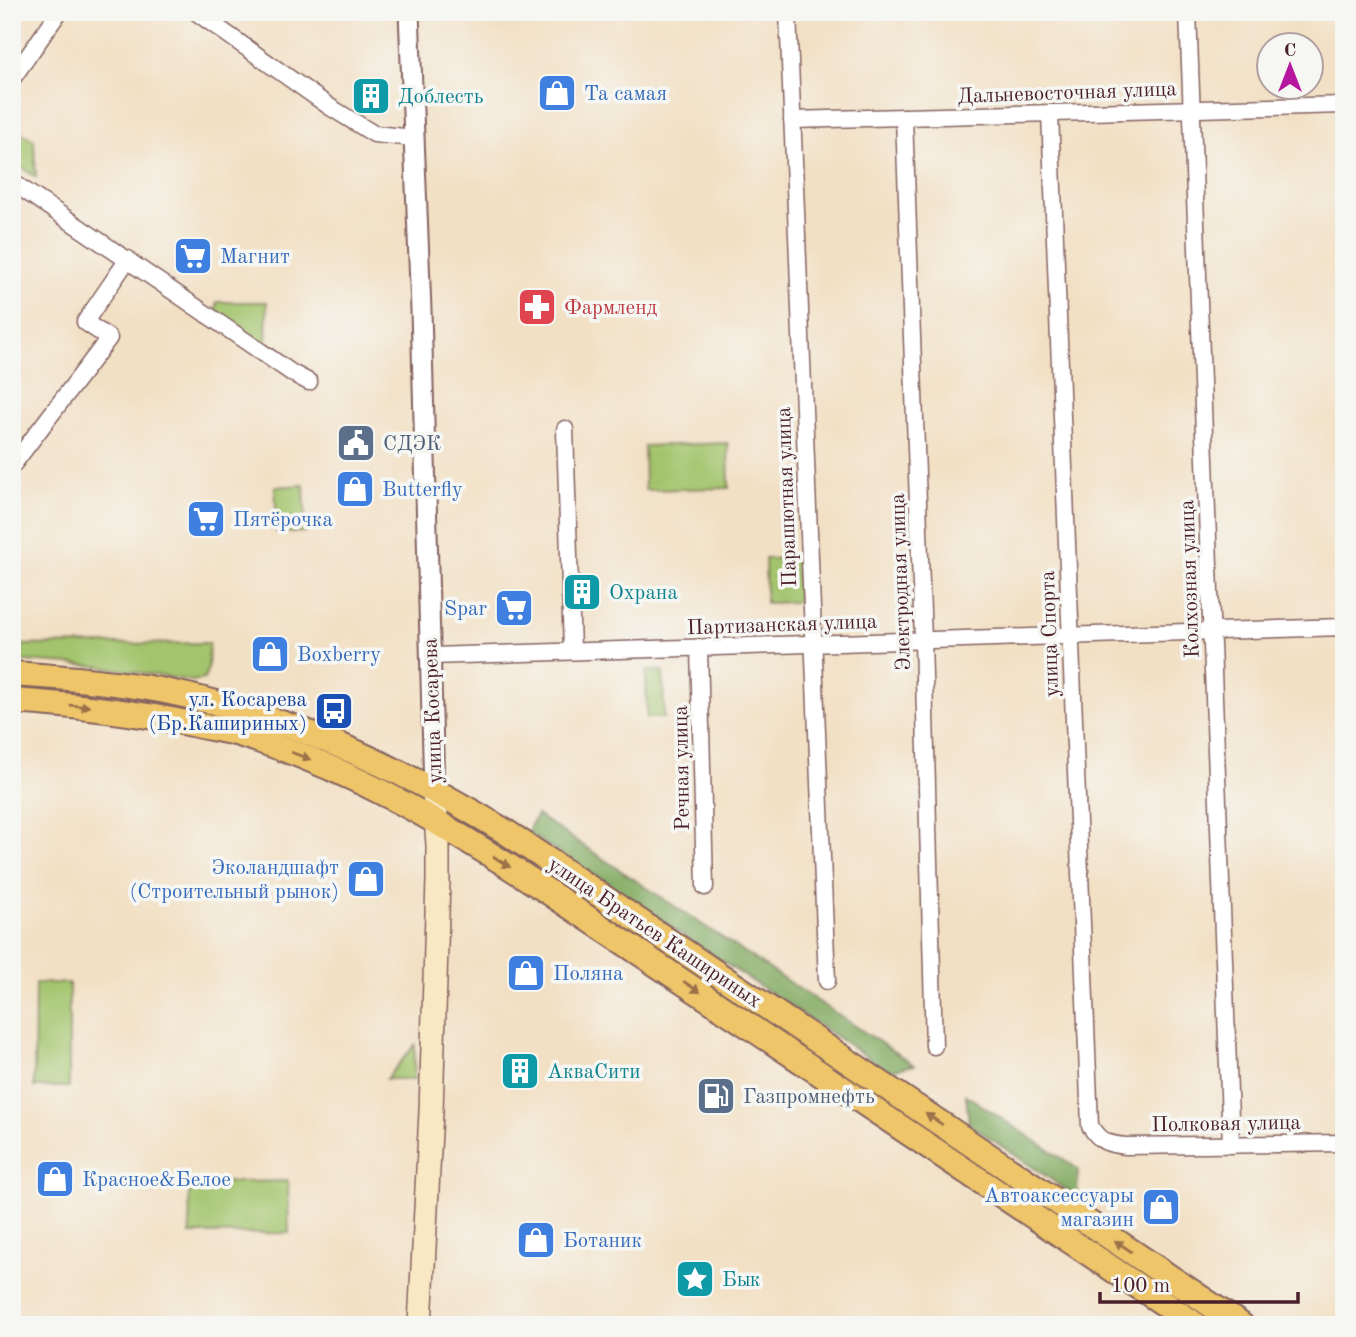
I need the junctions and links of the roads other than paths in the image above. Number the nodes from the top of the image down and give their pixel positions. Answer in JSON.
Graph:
{"nodes":[{"id":1,"x":59,"y":12,"type":"edge"},
{"id":2,"x":196,"y":12,"type":"edge"},
{"id":3,"x":409,"y":12,"type":"edge"},
{"id":4,"x":788,"y":12,"type":"edge"},
{"id":5,"x":1188,"y":12,"type":"edge"},
{"id":6,"x":12,"y":79,"type":"edge"},
{"id":7,"x":1344,"y":105,"type":"edge"},
{"id":8,"x":1192,"y":109,"type":"junction"},
{"id":9,"x":1050,"y":113,"type":"junction"},
{"id":10,"x":904,"y":117,"type":"junction"},
{"id":11,"x":792,"y":120,"type":"junction"},
{"id":12,"x":415,"y":138,"type":"junction"},
{"id":13,"x":12,"y":182,"type":"edge"},
{"id":14,"x":128,"y":259,"type":"junction"},
{"id":15,"x":309,"y":382,"type":"dead end"},
{"id":16,"x":565,"y":429,"type":"dead end"},
{"id":17,"x":12,"y":466,"type":"edge"},
{"id":18,"x":1344,"y":627,"type":"edge"},
{"id":19,"x":1212,"y":631,"type":"junction"},
{"id":20,"x":1070,"y":636,"type":"junction"},
{"id":21,"x":923,"y":640,"type":"junction"},
{"id":22,"x":813,"y":644,"type":"junction"},
{"id":23,"x":699,"y":648,"type":"junction"},
{"id":24,"x":572,"y":651,"type":"junction"},
{"id":25,"x":430,"y":656,"type":"junction"},
{"id":26,"x":12,"y":674,"type":"edge"},
{"id":27,"x":12,"y":701,"type":"edge"},
{"id":28,"x":434,"y":790,"type":"junction"},
{"id":29,"x":436,"y":821,"type":"junction"},
{"id":30,"x":705,"y":887,"type":"dead end"},
{"id":31,"x":827,"y":981,"type":"dead end"},
{"id":32,"x":934,"y":1046,"type":"dead end"},
{"id":33,"x":1344,"y":1143,"type":"edge"},
{"id":34,"x":1110,"y":1144,"type":"joint"},
{"id":35,"x":1231,"y":1145,"type":"junction"},
{"id":36,"x":420,"y":1325,"type":"edge"},
{"id":37,"x":1196,"y":1325,"type":"edge"},
{"id":38,"x":1241,"y":1325,"type":"edge"}],
"edges":[{"from":1,"to":6,"type":"street"},
{"from":2,"to":12,"type":"street"},
{"from":3,"to":12,"type":"street","name":"улица Косарева"},
{"from":4,"to":11,"type":"street","name":"Парашютная улица"},
{"from":5,"to":8,"type":"street","name":"Колхозная улица"},
{"from":7,"to":8,"type":"street","name":"Дальневосточная улица"},
{"from":8,"to":9,"type":"street","name":"Дальневосточная улица"},
{"from":8,"to":19,"type":"street","name":"Колхозная улица"},
{"from":9,"to":10,"type":"street","name":"Дальневосточная улица"},
{"from":9,"to":20,"type":"street","name":"улица Спорта"},
{"from":10,"to":11,"type":"street","name":"Дальневосточная улица"},
{"from":10,"to":21,"type":"street","name":"Электродная улица"},
{"from":11,"to":22,"type":"street","name":"Парашютная улица"},
{"from":12,"to":25,"type":"street","name":"улица Косарева"},
{"from":13,"to":14,"type":"street"},
{"from":14,"to":15,"type":"street"},
{"from":14,"to":17,"type":"street"},
{"from":16,"to":24,"type":"street"},
{"from":18,"to":19,"type":"street","name":"Партизанская улица"},
{"from":19,"to":20,"type":"street","name":"Партизанская улица"},
{"from":19,"to":35,"type":"street","name":"Колхозная улица"},
{"from":20,"to":21,"type":"street","name":"Партизанская улица"},
{"from":20,"to":34,"type":"street","name":"улица Спорта"},
{"from":21,"to":22,"type":"street","name":"Партизанская улица"},
{"from":21,"to":32,"type":"street","name":"Электродная улица"},
{"from":22,"to":23,"type":"street","name":"Партизанская улица"},
{"from":22,"to":31,"type":"street","name":"Парашютная улица"},
{"from":23,"to":24,"type":"street","name":"Партизанская улица"},
{"from":23,"to":30,"type":"street","name":"Речная улица"},
{"from":24,"to":25,"type":"street","name":"Партизанская улица"},
{"from":25,"to":28,"type":"street","name":"улица Косарева"},
{"from":26,"to":28,"type":"main road","name":"улица Братьев Кашириных"},
{"from":27,"to":29,"type":"main road","name":"улица Братьев Кашириных","one_way":true},
{"from":28,"to":29,"type":"main road","name":"улица Косарева"},
{"from":38,"to":28,"type":"main road","name":"улица Братьев Кашириных","one_way":true},
{"from":29,"to":36,"type":"main road","name":"улица Косарева"},
{"from":29,"to":37,"type":"main road","name":"улица Братьев Кашириных","one_way":true},
{"from":33,"to":35,"type":"street","name":"Полковая улица"},
{"from":34,"to":35,"type":"street","name":"Полковая улица"}]}
